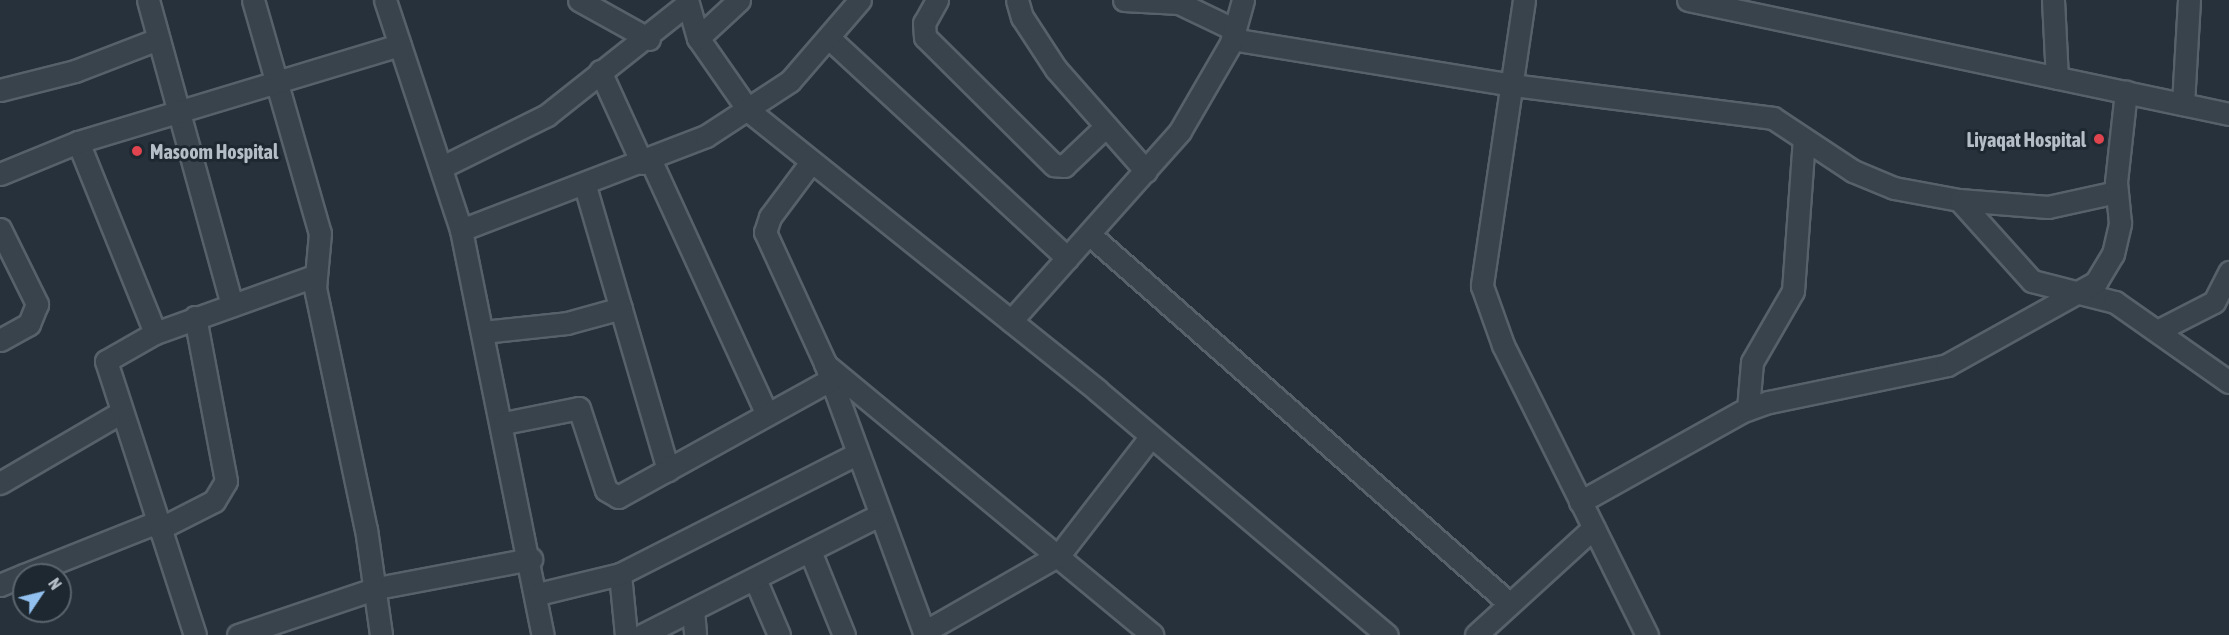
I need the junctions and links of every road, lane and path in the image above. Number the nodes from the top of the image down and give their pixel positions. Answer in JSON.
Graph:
{"nodes":[{"id":1,"x":147,"y":0,"type":"edge"},
{"id":2,"x":253,"y":0,"type":"edge"},
{"id":3,"x":385,"y":0,"type":"edge"},
{"id":4,"x":579,"y":0,"type":"edge"},
{"id":5,"x":739,"y":0,"type":"edge"},
{"id":6,"x":860,"y":0,"type":"edge"},
{"id":7,"x":937,"y":0,"type":"edge"},
{"id":8,"x":1017,"y":0,"type":"edge"},
{"id":9,"x":1124,"y":0,"type":"edge"},
{"id":10,"x":1243,"y":0,"type":"edge"},
{"id":11,"x":1524,"y":0,"type":"edge"},
{"id":12,"x":1688,"y":0,"type":"edge"},
{"id":13,"x":2053,"y":0,"type":"edge"},
{"id":14,"x":2189,"y":0,"type":"edge"},
{"id":15,"x":687,"y":2,"type":"edge"},
{"id":16,"x":1710,"y":2,"type":"edge"},
{"id":17,"x":1234,"y":34,"type":"junction"},
{"id":18,"x":699,"y":38,"type":"junction"},
{"id":19,"x":158,"y":39,"type":"junction"},
{"id":20,"x":649,"y":39,"type":"junction"},
{"id":21,"x":830,"y":39,"type":"junction"},
{"id":22,"x":400,"y":45,"type":"junction"},
{"id":23,"x":600,"y":71,"type":"junction"},
{"id":24,"x":2057,"y":78,"type":"junction"},
{"id":25,"x":276,"y":79,"type":"junction"},
{"id":26,"x":1512,"y":86,"type":"junction"},
{"id":27,"x":0,"y":90,"type":"edge"},
{"id":28,"x":2126,"y":92,"type":"junction"},
{"id":29,"x":2183,"y":104,"type":"junction"},
{"id":30,"x":749,"y":111,"type":"junction"},
{"id":31,"x":177,"y":112,"type":"junction"},
{"id":32,"x":2229,"y":114,"type":"edge"},
{"id":33,"x":1106,"y":126,"type":"junction"},
{"id":34,"x":1804,"y":139,"type":"junction"},
{"id":35,"x":78,"y":142,"type":"junction"},
{"id":36,"x":646,"y":161,"type":"junction"},
{"id":37,"x":811,"y":162,"type":"junction"},
{"id":38,"x":442,"y":167,"type":"junction"},
{"id":39,"x":1146,"y":171,"type":"junction"},
{"id":40,"x":0,"y":174,"type":"edge"},
{"id":41,"x":585,"y":186,"type":"junction"},
{"id":42,"x":2116,"y":192,"type":"junction"},
{"id":43,"x":1959,"y":200,"type":"junction"},
{"id":44,"x":0,"y":229,"type":"edge"},
{"id":45,"x":461,"y":230,"type":"junction"},
{"id":46,"x":1089,"y":234,"type":"junction"},
{"id":47,"x":1067,"y":258,"type":"junction"},
{"id":48,"x":2229,"y":272,"type":"edge"},
{"id":49,"x":314,"y":276,"type":"junction"},
{"id":50,"x":2080,"y":293,"type":"junction"},
{"id":51,"x":232,"y":304,"type":"junction"},
{"id":52,"x":621,"y":308,"type":"junction"},
{"id":53,"x":195,"y":317,"type":"junction"},
{"id":54,"x":1011,"y":321,"type":"junction"},
{"id":55,"x":2157,"y":331,"type":"junction"},
{"id":56,"x":483,"y":332,"type":"junction"},
{"id":57,"x":155,"y":333,"type":"junction"},
{"id":58,"x":0,"y":340,"type":"edge"},
{"id":59,"x":828,"y":371,"type":"junction"},
{"id":60,"x":2229,"y":382,"type":"edge"},
{"id":61,"x":1748,"y":409,"type":"junction"},
{"id":62,"x":120,"y":412,"type":"junction"},
{"id":63,"x":767,"y":415,"type":"junction"},
{"id":64,"x":504,"y":423,"type":"junction"},
{"id":65,"x":1151,"y":436,"type":"junction"},
{"id":66,"x":855,"y":455,"type":"junction"},
{"id":67,"x":668,"y":470,"type":"junction"},
{"id":68,"x":0,"y":483,"type":"edge"},
{"id":69,"x":1580,"y":502,"type":"junction"},
{"id":70,"x":878,"y":516,"type":"junction"},
{"id":71,"x":158,"y":526,"type":"junction"},
{"id":72,"x":1593,"y":528,"type":"junction"},
{"id":73,"x":810,"y":551,"type":"junction"},
{"id":74,"x":1059,"y":555,"type":"junction"},
{"id":75,"x":531,"y":559,"type":"junction"},
{"id":76,"x":57,"y":563,"type":"edge"},
{"id":77,"x":620,"y":574,"type":"junction"},
{"id":78,"x":755,"y":579,"type":"junction"},
{"id":79,"x":377,"y":588,"type":"junction"},
{"id":80,"x":538,"y":594,"type":"junction"},
{"id":81,"x":1510,"y":604,"type":"junction"},
{"id":82,"x":693,"y":610,"type":"junction"},
{"id":83,"x":924,"y":633,"type":"edge"},
{"id":84,"x":195,"y":635,"type":"edge"},
{"id":85,"x":238,"y":635,"type":"edge"},
{"id":86,"x":381,"y":635,"type":"edge"},
{"id":87,"x":543,"y":635,"type":"edge"},
{"id":88,"x":626,"y":635,"type":"edge"},
{"id":89,"x":642,"y":635,"type":"edge"},
{"id":90,"x":695,"y":635,"type":"edge"},
{"id":91,"x":779,"y":635,"type":"edge"},
{"id":92,"x":844,"y":635,"type":"edge"},
{"id":93,"x":1153,"y":635,"type":"edge"},
{"id":94,"x":1387,"y":635,"type":"edge"},
{"id":95,"x":1476,"y":635,"type":"edge"},
{"id":96,"x":1647,"y":635,"type":"edge"}],
"edges":[{"from":1,"to":19,"type":"street"},
{"from":2,"to":25,"type":"street"},
{"from":3,"to":22,"type":"street"},
{"from":4,"to":20,"type":"street"},
{"from":5,"to":18,"type":"street"},
{"from":6,"to":21,"type":"street"},
{"from":7,"to":33,"type":"street"},
{"from":8,"to":33,"type":"street"},
{"from":9,"to":17,"type":"street"},
{"from":10,"to":17,"type":"street"},
{"from":11,"to":26,"type":"street"},
{"from":12,"to":16,"type":"street"},
{"from":13,"to":24,"type":"street"},
{"from":14,"to":29,"type":"street"},
{"from":15,"to":18,"type":"street"},
{"from":15,"to":20,"type":"street"},
{"from":16,"to":24,"type":"street"},
{"from":17,"to":26,"type":"street"},
{"from":17,"to":39,"type":"street"},
{"from":18,"to":30,"type":"street"},
{"from":19,"to":27,"type":"street"},
{"from":19,"to":31,"type":"street"},
{"from":20,"to":23,"type":"street"},
{"from":21,"to":30,"type":"street"},
{"from":21,"to":47,"type":"street"},
{"from":22,"to":25,"type":"street"},
{"from":22,"to":38,"type":"street"},
{"from":23,"to":36,"type":"street"},
{"from":23,"to":38,"type":"street"},
{"from":24,"to":28,"type":"street"},
{"from":25,"to":31,"type":"street"},
{"from":25,"to":49,"type":"street"},
{"from":26,"to":34,"type":"street"},
{"from":26,"to":69,"type":"street"},
{"from":28,"to":29,"type":"street"},
{"from":28,"to":42,"type":"street"},
{"from":29,"to":32,"type":"street"},
{"from":30,"to":36,"type":"street"},
{"from":30,"to":37,"type":"street"},
{"from":31,"to":35,"type":"street"},
{"from":31,"to":51,"type":"street"},
{"from":33,"to":39,"type":"street"},
{"from":34,"to":43,"type":"street"},
{"from":34,"to":61,"type":"street"},
{"from":35,"to":40,"type":"street"},
{"from":35,"to":57,"type":"street"},
{"from":36,"to":41,"type":"street"},
{"from":36,"to":63,"type":"street"},
{"from":37,"to":54,"type":"street"},
{"from":37,"to":59,"type":"street"},
{"from":38,"to":45,"type":"street"},
{"from":39,"to":46,"type":"street"},
{"from":41,"to":45,"type":"street"},
{"from":41,"to":52,"type":"street"},
{"from":42,"to":43,"type":"street"},
{"from":42,"to":50,"type":"street"},
{"from":43,"to":50,"type":"street"},
{"from":44,"to":58,"type":"street"},
{"from":45,"to":56,"type":"street"},
{"from":46,"to":47,"type":"street"},
{"from":46,"to":81,"type":"street"},
{"from":47,"to":54,"type":"street"},
{"from":48,"to":55,"type":"street"},
{"from":49,"to":51,"type":"street"},
{"from":49,"to":79,"type":"street"},
{"from":50,"to":55,"type":"street"},
{"from":50,"to":61,"type":"street"},
{"from":51,"to":53,"type":"street"},
{"from":52,"to":56,"type":"street"},
{"from":52,"to":67,"type":"street"},
{"from":53,"to":57,"type":"street"},
{"from":53,"to":71,"type":"street"},
{"from":54,"to":65,"type":"street"},
{"from":55,"to":60,"type":"street"},
{"from":56,"to":64,"type":"street"},
{"from":57,"to":62,"type":"street"},
{"from":59,"to":63,"type":"street"},
{"from":59,"to":66,"type":"street"},
{"from":59,"to":74,"type":"street"},
{"from":61,"to":69,"type":"street"},
{"from":62,"to":68,"type":"street"},
{"from":62,"to":71,"type":"street"},
{"from":63,"to":67,"type":"street"},
{"from":64,"to":67,"type":"street"},
{"from":64,"to":75,"type":"street"},
{"from":65,"to":74,"type":"street"},
{"from":65,"to":94,"type":"street"},
{"from":66,"to":70,"type":"street"},
{"from":66,"to":77,"type":"street"},
{"from":69,"to":72,"type":"street"},
{"from":70,"to":73,"type":"street"},
{"from":70,"to":83,"type":"street"},
{"from":71,"to":76,"type":"street"},
{"from":71,"to":84,"type":"street"},
{"from":72,"to":81,"type":"street"},
{"from":72,"to":96,"type":"street"},
{"from":73,"to":78,"type":"street"},
{"from":73,"to":92,"type":"street"},
{"from":74,"to":83,"type":"street"},
{"from":74,"to":93,"type":"street"},
{"from":75,"to":79,"type":"street"},
{"from":75,"to":80,"type":"street"},
{"from":77,"to":80,"type":"street"},
{"from":77,"to":88,"type":"street"},
{"from":78,"to":82,"type":"street"},
{"from":78,"to":91,"type":"street"},
{"from":79,"to":85,"type":"street"},
{"from":79,"to":86,"type":"street"},
{"from":80,"to":87,"type":"street"},
{"from":81,"to":95,"type":"street"},
{"from":82,"to":89,"type":"street"},
{"from":82,"to":90,"type":"street"}]}
